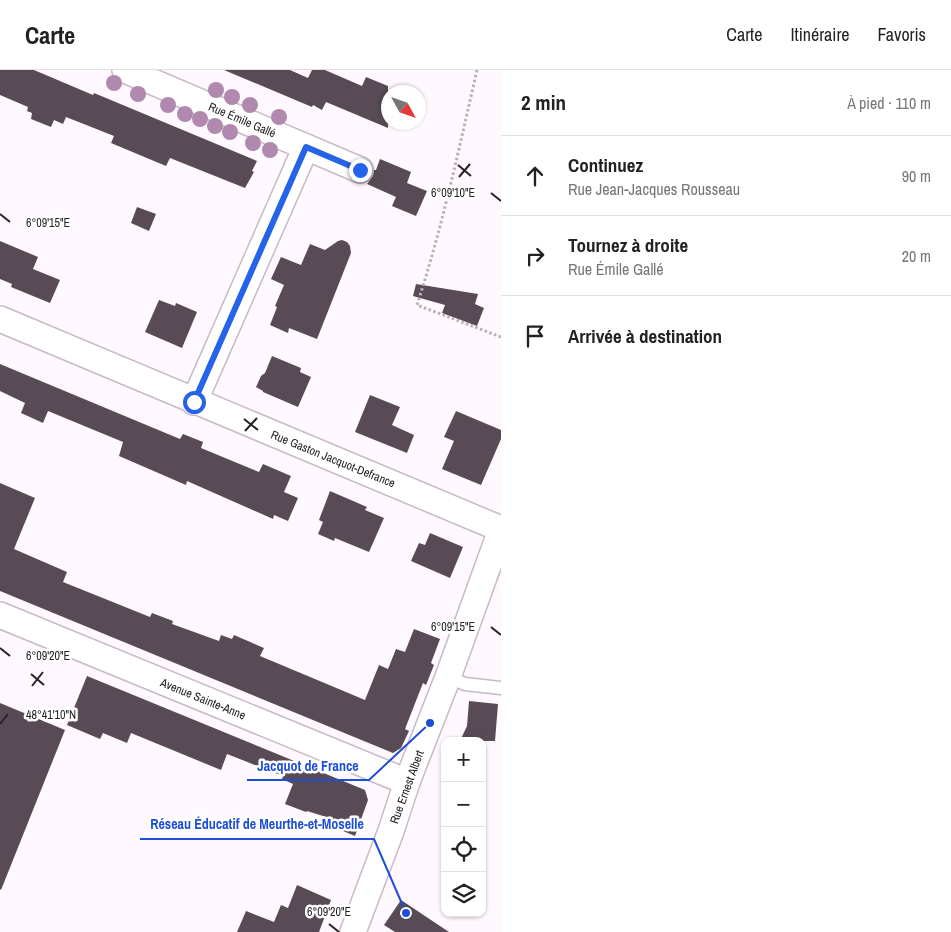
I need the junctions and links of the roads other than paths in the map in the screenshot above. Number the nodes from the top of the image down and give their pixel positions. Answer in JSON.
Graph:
{"nodes":[{"id":1,"x":125,"y":70,"type":"edge"},
{"id":2,"x":306,"y":147,"type":"junction"},
{"id":3,"x":360,"y":170,"type":"dead end"},
{"id":4,"x":0,"y":319,"type":"edge"},
{"id":5,"x":194,"y":402,"type":"junction"},
{"id":6,"x":501,"y":530,"type":"edge"},
{"id":7,"x":0,"y":615,"type":"edge"},
{"id":8,"x":448,"y":677,"type":"junction"},
{"id":9,"x":501,"y":688,"type":"edge"},
{"id":10,"x":407,"y":782,"type":"junction"},
{"id":11,"x":353,"y":932,"type":"edge"}],
"edges":[{"from":1,"to":2,"type":"street","name":"Rue Émile Gallé"},
{"from":2,"to":3,"type":"street","name":"Rue Émile Gallé"},
{"from":2,"to":5,"type":"street"},
{"from":4,"to":5,"type":"street","name":"Rue Gaston Jacquot-Defrance"},
{"from":5,"to":6,"type":"street","name":"Rue Gaston Jacquot-Defrance"},
{"from":6,"to":8,"type":"street","name":"Rue Ernest Albert"},
{"from":7,"to":10,"type":"street","name":"Avenue Sainte-Anne"},
{"from":8,"to":9,"type":"lane"},
{"from":8,"to":10,"type":"street","name":"Rue Ernest Albert"},
{"from":10,"to":11,"type":"street","name":"Rue Ernest Albert"}]}
